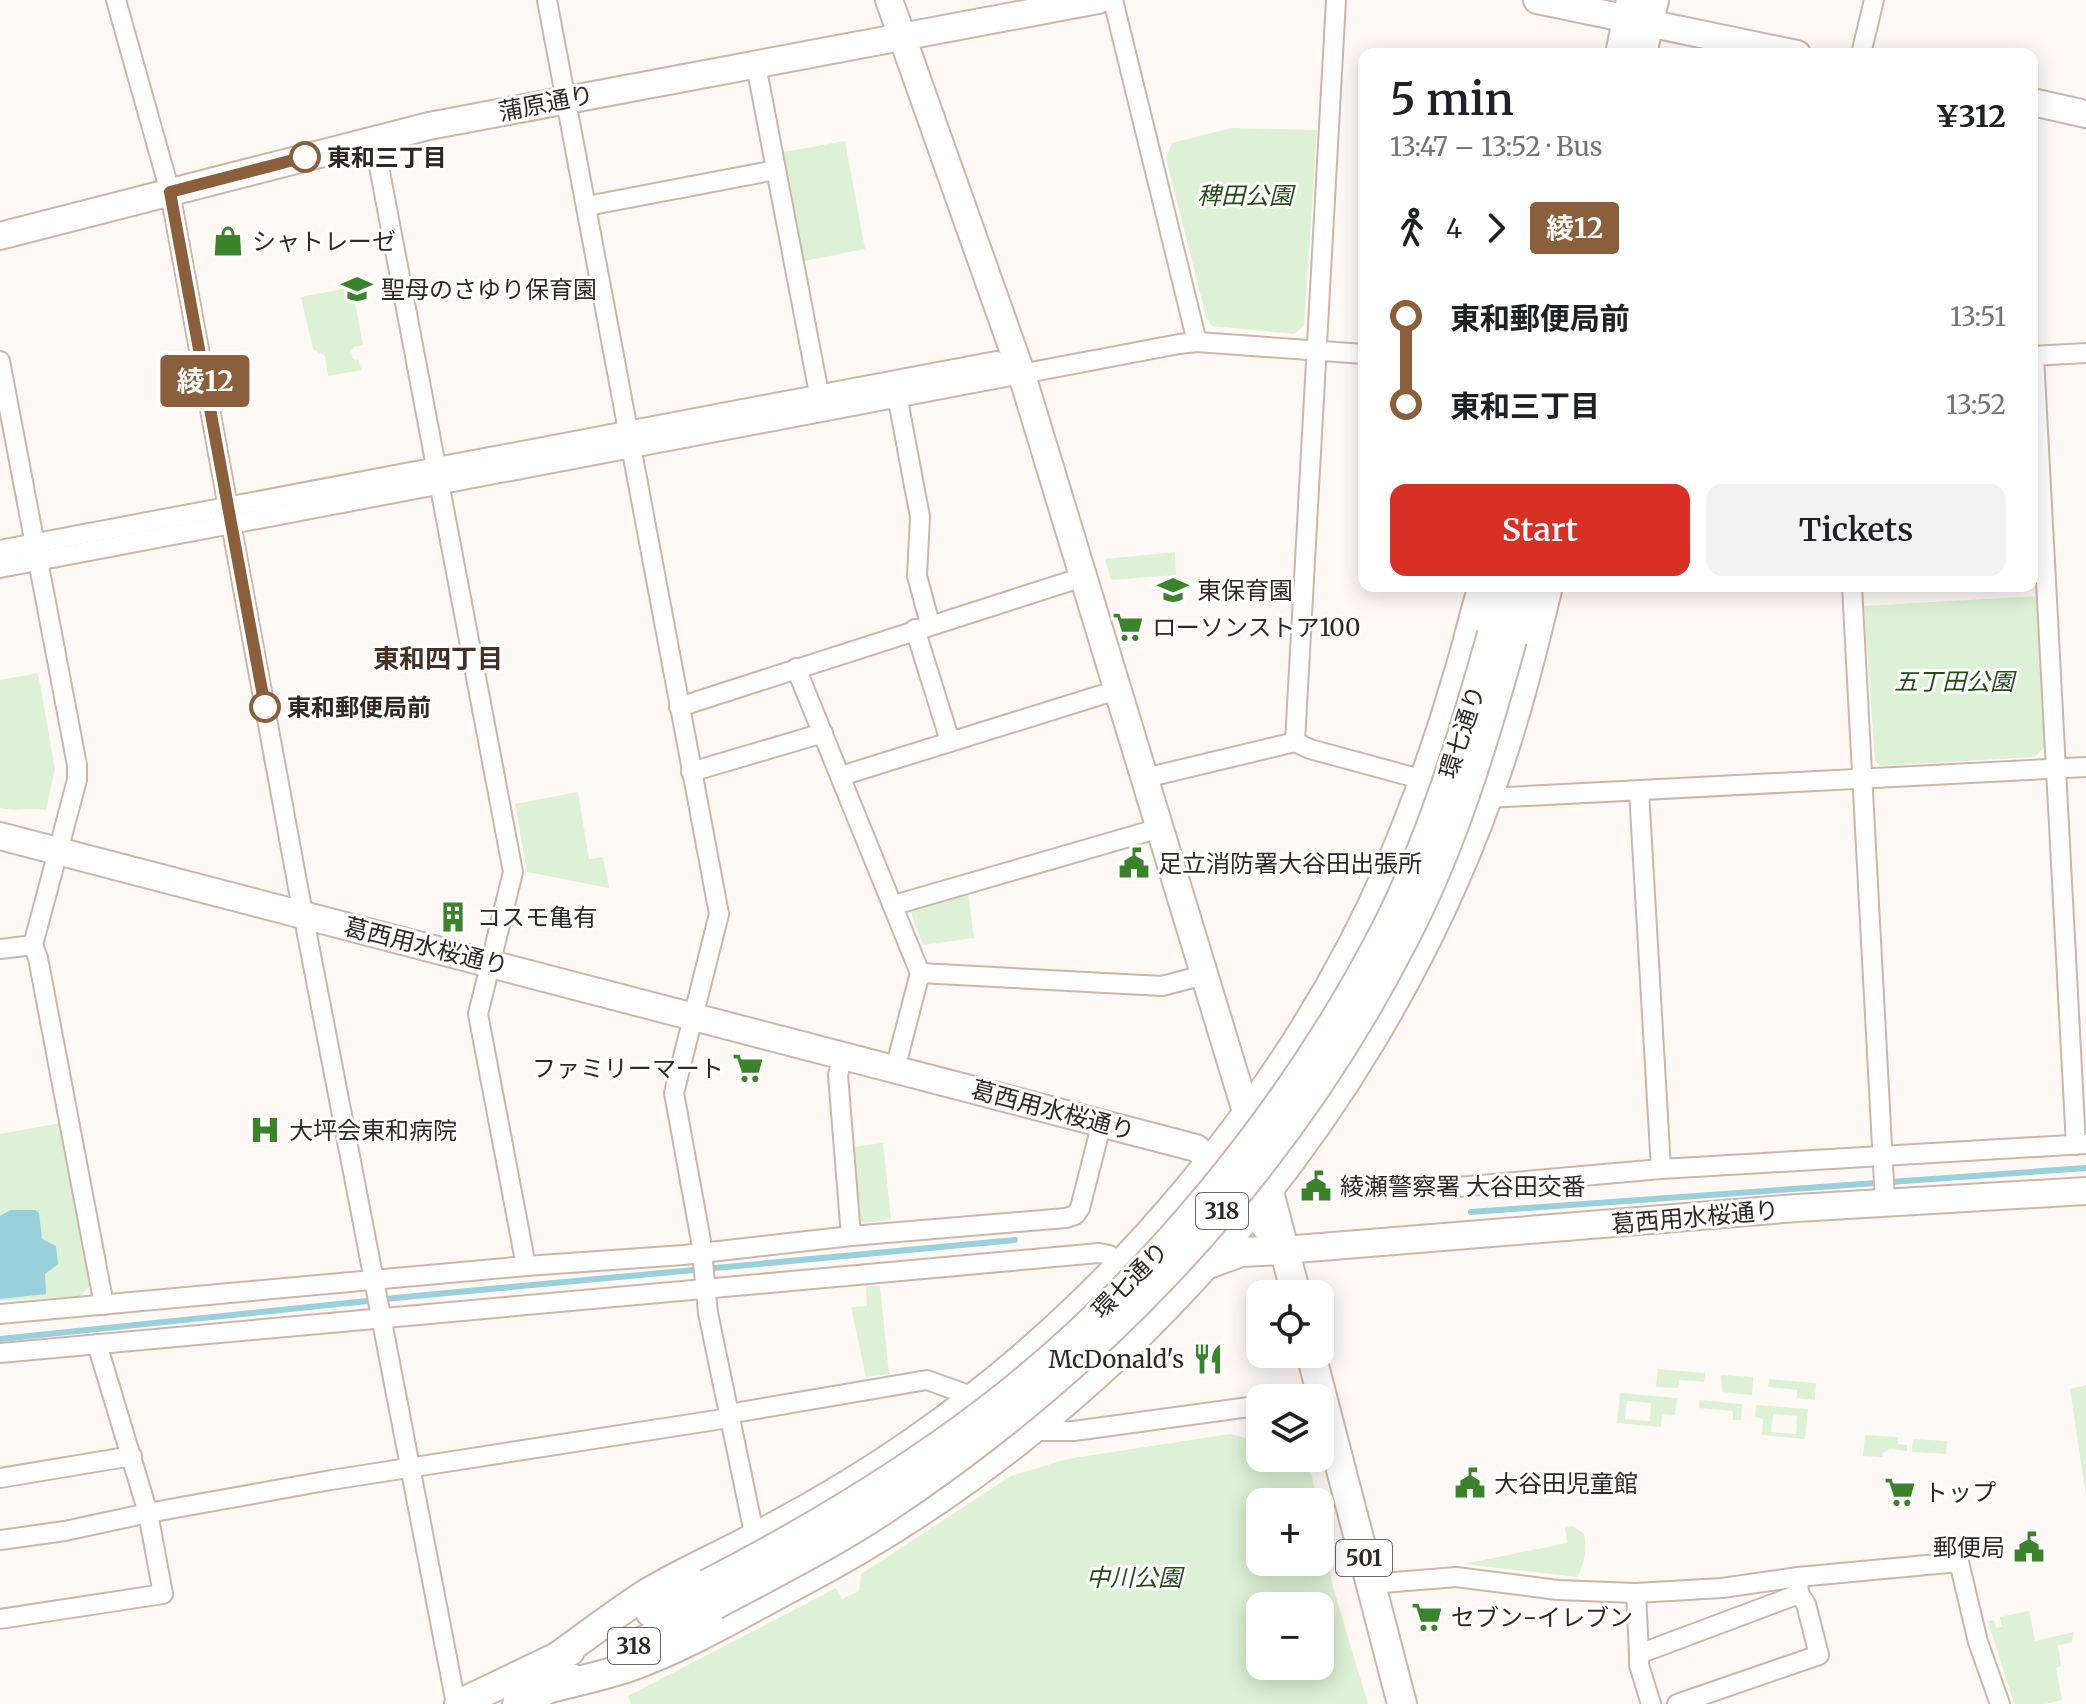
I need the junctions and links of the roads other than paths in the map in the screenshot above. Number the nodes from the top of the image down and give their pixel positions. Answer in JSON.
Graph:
{"nodes":[{"id":1,"x":116,"y":0,"type":"edge"},
{"id":2,"x":547,"y":0,"type":"edge"},
{"id":3,"x":889,"y":0,"type":"edge"},
{"id":4,"x":1098,"y":0,"type":"edge"},
{"id":5,"x":1113,"y":0,"type":"edge"},
{"id":6,"x":1336,"y":0,"type":"edge"},
{"id":7,"x":1537,"y":0,"type":"edge"},
{"id":8,"x":1874,"y":0,"type":"edge"},
{"id":9,"x":1640,"y":11,"type":"edge"},
{"id":10,"x":903,"y":37,"type":"junction"},
{"id":11,"x":1623,"y":48,"type":"edge"},
{"id":12,"x":1642,"y":48,"type":"edge"},
{"id":13,"x":1775,"y":48,"type":"edge"},
{"id":14,"x":1862,"y":48,"type":"edge"},
{"id":15,"x":756,"y":65,"type":"junction"},
{"id":16,"x":566,"y":99,"type":"junction"},
{"id":17,"x":2038,"y":103,"type":"edge"},
{"id":18,"x":2086,"y":114,"type":"edge"},
{"id":19,"x":374,"y":140,"type":"junction"},
{"id":20,"x":776,"y":170,"type":"junction"},
{"id":21,"x":170,"y":192,"type":"junction"},
{"id":22,"x":587,"y":206,"type":"junction"},
{"id":23,"x":0,"y":236,"type":"edge"},
{"id":24,"x":1197,"y":342,"type":"junction"},
{"id":25,"x":1317,"y":351,"type":"junction"},
{"id":26,"x":2086,"y":353,"type":"edge"},
{"id":27,"x":1358,"y":354,"type":"edge"},
{"id":28,"x":2038,"y":356,"type":"edge"},
{"id":29,"x":0,"y":361,"type":"edge"},
{"id":30,"x":1021,"y":372,"type":"junction"},
{"id":31,"x":897,"y":395,"type":"junction"},
{"id":32,"x":821,"y":402,"type":"junction"},
{"id":33,"x":630,"y":439,"type":"junction"},
{"id":34,"x":2038,"y":446,"type":"edge"},
{"id":35,"x":438,"y":475,"type":"junction"},
{"id":36,"x":230,"y":514,"type":"junction"},
{"id":37,"x":0,"y":550,"type":"edge"},
{"id":38,"x":36,"y":552,"type":"junction"},
{"id":39,"x":0,"y":568,"type":"edge"},
{"id":40,"x":1083,"y":577,"type":"junction"},
{"id":41,"x":1481,"y":592,"type":"edge"},
{"id":42,"x":1503,"y":592,"type":"edge"},
{"id":43,"x":1523,"y":592,"type":"edge"},
{"id":44,"x":1547,"y":592,"type":"edge"},
{"id":45,"x":1852,"y":592,"type":"edge"},
{"id":46,"x":923,"y":627,"type":"junction"},
{"id":47,"x":1502,"y":637,"type":"junction"},
{"id":48,"x":796,"y":668,"type":"junction"},
{"id":49,"x":1117,"y":690,"type":"junction"},
{"id":50,"x":679,"y":707,"type":"junction"},
{"id":51,"x":823,"y":733,"type":"junction"},
{"id":52,"x":950,"y":741,"type":"junction"},
{"id":53,"x":1295,"y":742,"type":"junction"},
{"id":54,"x":2086,"y":767,"type":"edge"},
{"id":55,"x":2056,"y":769,"type":"junction"},
{"id":56,"x":691,"y":772,"type":"junction"},
{"id":57,"x":841,"y":776,"type":"junction"},
{"id":58,"x":1145,"y":778,"type":"junction"},
{"id":59,"x":1863,"y":779,"type":"junction"},
{"id":60,"x":1424,"y":780,"type":"junction"},
{"id":61,"x":1639,"y":791,"type":"junction"},
{"id":62,"x":1488,"y":798,"type":"junction"},
{"id":63,"x":1160,"y":828,"type":"junction"},
{"id":64,"x":0,"y":836,"type":"edge"},
{"id":65,"x":58,"y":851,"type":"junction"},
{"id":66,"x":894,"y":905,"type":"junction"},
{"id":67,"x":304,"y":916,"type":"junction"},
{"id":68,"x":33,"y":945,"type":"junction"},
{"id":69,"x":0,"y":949,"type":"edge"},
{"id":70,"x":491,"y":963,"type":"junction"},
{"id":71,"x":920,"y":973,"type":"junction"},
{"id":72,"x":1204,"y":975,"type":"junction"},
{"id":73,"x":693,"y":1016,"type":"junction"},
{"id":74,"x":843,"y":1055,"type":"junction"},
{"id":75,"x":895,"y":1069,"type":"junction"},
{"id":76,"x":1247,"y":1115,"type":"junction"},
{"id":77,"x":1102,"y":1122,"type":"junction"},
{"id":78,"x":2081,"y":1144,"type":"edge"},
{"id":79,"x":1885,"y":1159,"type":"junction"},
{"id":80,"x":1212,"y":1161,"type":"junction"},
{"id":81,"x":1661,"y":1169,"type":"junction"},
{"id":82,"x":1458,"y":1187,"type":"dead end"},
{"id":83,"x":2086,"y":1191,"type":"edge"},
{"id":84,"x":1885,"y":1196,"type":"junction"},
{"id":85,"x":1260,"y":1200,"type":"junction"},
{"id":86,"x":851,"y":1236,"type":"junction"},
{"id":87,"x":1284,"y":1250,"type":"junction"},
{"id":88,"x":703,"y":1252,"type":"junction"},
{"id":89,"x":1120,"y":1264,"type":"junction"},
{"id":90,"x":526,"y":1266,"type":"junction"},
{"id":91,"x":1204,"y":1266,"type":"junction"},
{"id":92,"x":1292,"y":1280,"type":"edge"},
{"id":93,"x":373,"y":1281,"type":"junction"},
{"id":94,"x":705,"y":1290,"type":"junction"},
{"id":95,"x":104,"y":1305,"type":"junction"},
{"id":96,"x":0,"y":1314,"type":"edge"},
{"id":97,"x":381,"y":1321,"type":"junction"},
{"id":98,"x":97,"y":1344,"type":"junction"},
{"id":99,"x":0,"y":1353,"type":"edge"},
{"id":100,"x":974,"y":1397,"type":"junction"},
{"id":101,"x":1246,"y":1407,"type":"edge"},
{"id":102,"x":728,"y":1416,"type":"junction"},
{"id":103,"x":1033,"y":1431,"type":"junction"},
{"id":104,"x":1334,"y":1451,"type":"edge"},
{"id":105,"x":132,"y":1456,"type":"junction"},
{"id":106,"x":410,"y":1469,"type":"junction"},
{"id":107,"x":0,"y":1478,"type":"edge"},
{"id":108,"x":148,"y":1513,"type":"junction"},
{"id":109,"x":755,"y":1538,"type":"junction"},
{"id":110,"x":0,"y":1540,"type":"edge"},
{"id":111,"x":1371,"y":1584,"type":"junction"},
{"id":112,"x":1798,"y":1585,"type":"junction"},
{"id":113,"x":1636,"y":1593,"type":"junction"},
{"id":114,"x":711,"y":1594,"type":"junction"},
{"id":115,"x":0,"y":1619,"type":"edge"},
{"id":116,"x":1639,"y":1654,"type":"junction"},
{"id":117,"x":556,"y":1658,"type":"junction"},
{"id":118,"x":554,"y":1687,"type":"junction"},
{"id":119,"x":457,"y":1704,"type":"edge"},
{"id":120,"x":517,"y":1704,"type":"edge"},
{"id":121,"x":1402,"y":1704,"type":"edge"},
{"id":122,"x":1651,"y":1704,"type":"edge"},
{"id":123,"x":1677,"y":1704,"type":"edge"},
{"id":124,"x":2000,"y":1704,"type":"edge"}],
"edges":[{"from":1,"to":21,"type":"street"},
{"from":2,"to":16,"type":"street"},
{"from":3,"to":10,"type":"street"},
{"from":4,"to":10,"type":"street","name":"蒲原通り"},
{"from":5,"to":24,"type":"street"},
{"from":6,"to":25,"type":"street"},
{"from":7,"to":9,"type":"street"},
{"from":8,"to":14,"type":"street"},
{"from":9,"to":11,"type":"main road"},
{"from":9,"to":12,"type":"main road"},
{"from":9,"to":13,"type":"street"},
{"from":10,"to":15,"type":"street","name":"蒲原通り"},
{"from":10,"to":30,"type":"street"},
{"from":15,"to":16,"type":"street","name":"蒲原通り"},
{"from":15,"to":20,"type":"street"},
{"from":16,"to":19,"type":"street","name":"蒲原通り"},
{"from":16,"to":22,"type":"street"},
{"from":17,"to":18,"type":"street"},
{"from":19,"to":21,"type":"street","name":"蒲原通り"},
{"from":19,"to":35,"type":"street"},
{"from":20,"to":22,"type":"street"},
{"from":20,"to":32,"type":"street"},
{"from":21,"to":23,"type":"street","name":"蒲原通り"},
{"from":21,"to":36,"type":"street"},
{"from":22,"to":33,"type":"street"},
{"from":24,"to":25,"type":"street"},
{"from":24,"to":30,"type":"street"},
{"from":25,"to":27,"type":"street"},
{"from":25,"to":53,"type":"street"},
{"from":26,"to":28,"type":"street"},
{"from":29,"to":38,"type":"street"},
{"from":30,"to":31,"type":"street"},
{"from":30,"to":32,"type":"street"},
{"from":30,"to":40,"type":"street"},
{"from":31,"to":32,"type":"street"},
{"from":31,"to":46,"type":"street"},
{"from":32,"to":33,"type":"street"},
{"from":33,"to":35,"type":"street"},
{"from":33,"to":50,"type":"street"},
{"from":34,"to":55,"type":"street"},
{"from":35,"to":36,"type":"street"},
{"from":35,"to":70,"type":"street"},
{"from":36,"to":38,"type":"street"},
{"from":36,"to":67,"type":"street"},
{"from":37,"to":38,"type":"street"},
{"from":38,"to":39,"type":"street"},
{"from":38,"to":65,"type":"street"},
{"from":40,"to":46,"type":"street"},
{"from":40,"to":49,"type":"street"},
{"from":41,"to":60,"type":"main road","number":"318"},
{"from":42,"to":47,"type":"main road","name":"環七通り","number":"318"},
{"from":43,"to":47,"type":"main road","name":"環七通り","number":"318"},
{"from":44,"to":62,"type":"main road","number":"318"},
{"from":45,"to":59,"type":"street"},
{"from":46,"to":48,"type":"street"},
{"from":46,"to":52,"type":"street"},
{"from":47,"to":114,"type":"main road","name":"環七通り","number":"318","bridge":true},
{"from":48,"to":50,"type":"street"},
{"from":48,"to":51,"type":"street"},
{"from":49,"to":52,"type":"street"},
{"from":49,"to":58,"type":"street"},
{"from":50,"to":56,"type":"street"},
{"from":51,"to":56,"type":"street"},
{"from":51,"to":57,"type":"street"},
{"from":52,"to":57,"type":"street"},
{"from":53,"to":58,"type":"street"},
{"from":53,"to":60,"type":"street"},
{"from":54,"to":55,"type":"street"},
{"from":55,"to":59,"type":"street"},
{"from":55,"to":78,"type":"street"},
{"from":56,"to":73,"type":"street"},
{"from":57,"to":66,"type":"street"},
{"from":58,"to":63,"type":"street"},
{"from":59,"to":61,"type":"street"},
{"from":59,"to":79,"type":"street"},
{"from":60,"to":76,"type":"main road","number":"318"},
{"from":61,"to":62,"type":"street"},
{"from":61,"to":81,"type":"street"},
{"from":62,"to":85,"type":"main road","number":"318"},
{"from":63,"to":66,"type":"street"},
{"from":63,"to":72,"type":"street"},
{"from":64,"to":65,"type":"street","name":"葛西用水桜通り"},
{"from":65,"to":67,"type":"street","name":"葛西用水桜通り"},
{"from":65,"to":68,"type":"street"},
{"from":66,"to":71,"type":"street"},
{"from":67,"to":70,"type":"street","name":"葛西用水桜通り"},
{"from":67,"to":93,"type":"street"},
{"from":68,"to":69,"type":"street"},
{"from":68,"to":95,"type":"street"},
{"from":70,"to":73,"type":"street","name":"葛西用水桜通り"},
{"from":70,"to":90,"type":"street"},
{"from":71,"to":72,"type":"street"},
{"from":71,"to":75,"type":"street"},
{"from":72,"to":76,"type":"street"},
{"from":73,"to":74,"type":"street","name":"葛西用水桜通り"},
{"from":73,"to":88,"type":"street"},
{"from":74,"to":75,"type":"street","name":"葛西用水桜通り"},
{"from":74,"to":86,"type":"street"},
{"from":75,"to":77,"type":"street","name":"葛西用水桜通り"},
{"from":76,"to":80,"type":"main road","number":"318"},
{"from":76,"to":85,"type":"main road"},
{"from":77,"to":80,"type":"street","name":"葛西用水桜通り"},
{"from":77,"to":86,"type":"street"},
{"from":78,"to":79,"type":"street"},
{"from":79,"to":81,"type":"street"},
{"from":79,"to":84,"type":"street"},
{"from":80,"to":85,"type":"street","name":"葛西用水桜通り"},
{"from":80,"to":89,"type":"main road","number":"318"},
{"from":81,"to":82,"type":"street"},
{"from":83,"to":84,"type":"street","name":"葛西用水桜通り"},
{"from":84,"to":87,"type":"street","name":"葛西用水桜通り"},
{"from":85,"to":87,"type":"main road"},
{"from":85,"to":91,"type":"main road","number":"318"},
{"from":86,"to":88,"type":"street"},
{"from":87,"to":91,"type":"main road"},
{"from":87,"to":92,"type":"main road"},
{"from":88,"to":90,"type":"street"},
{"from":88,"to":94,"type":"street"},
{"from":89,"to":94,"type":"street"},
{"from":89,"to":100,"type":"main road","number":"318"},
{"from":90,"to":93,"type":"street"},
{"from":91,"to":103,"type":"main road","number":"318"},
{"from":93,"to":95,"type":"street"},
{"from":93,"to":97,"type":"street"},
{"from":94,"to":97,"type":"street"},
{"from":94,"to":102,"type":"street"},
{"from":95,"to":96,"type":"street"},
{"from":97,"to":98,"type":"street"},
{"from":97,"to":106,"type":"street"},
{"from":98,"to":99,"type":"street"},
{"from":98,"to":105,"type":"street"},
{"from":100,"to":102,"type":"street"},
{"from":100,"to":109,"type":"main road","number":"318"},
{"from":101,"to":103,"type":"street"},
{"from":102,"to":106,"type":"street"},
{"from":102,"to":109,"type":"street"},
{"from":103,"to":118,"type":"main road","number":"318"},
{"from":104,"to":111,"type":"main road","number":"501"},
{"from":105,"to":107,"type":"street"},
{"from":105,"to":108,"type":"street"},
{"from":106,"to":108,"type":"street"},
{"from":106,"to":119,"type":"street"},
{"from":108,"to":110,"type":"street"},
{"from":108,"to":115,"type":"street"},
{"from":109,"to":117,"type":"main road","number":"318"},
{"from":111,"to":113,"type":"street"},
{"from":111,"to":121,"type":"main road","number":"501"},
{"from":112,"to":113,"type":"street"},
{"from":112,"to":116,"type":"street"},
{"from":112,"to":123,"type":"street"},
{"from":112,"to":124,"type":"street"},
{"from":113,"to":116,"type":"street"},
{"from":114,"to":117,"type":"main road","name":"環七通り","number":"318"},
{"from":114,"to":118,"type":"main road","name":"環七通り","number":"318"},
{"from":116,"to":122,"type":"street"},
{"from":117,"to":119,"type":"main road","name":"環七通り","number":"318"},
{"from":118,"to":120,"type":"main road","name":"環七通り","number":"318"}]}
